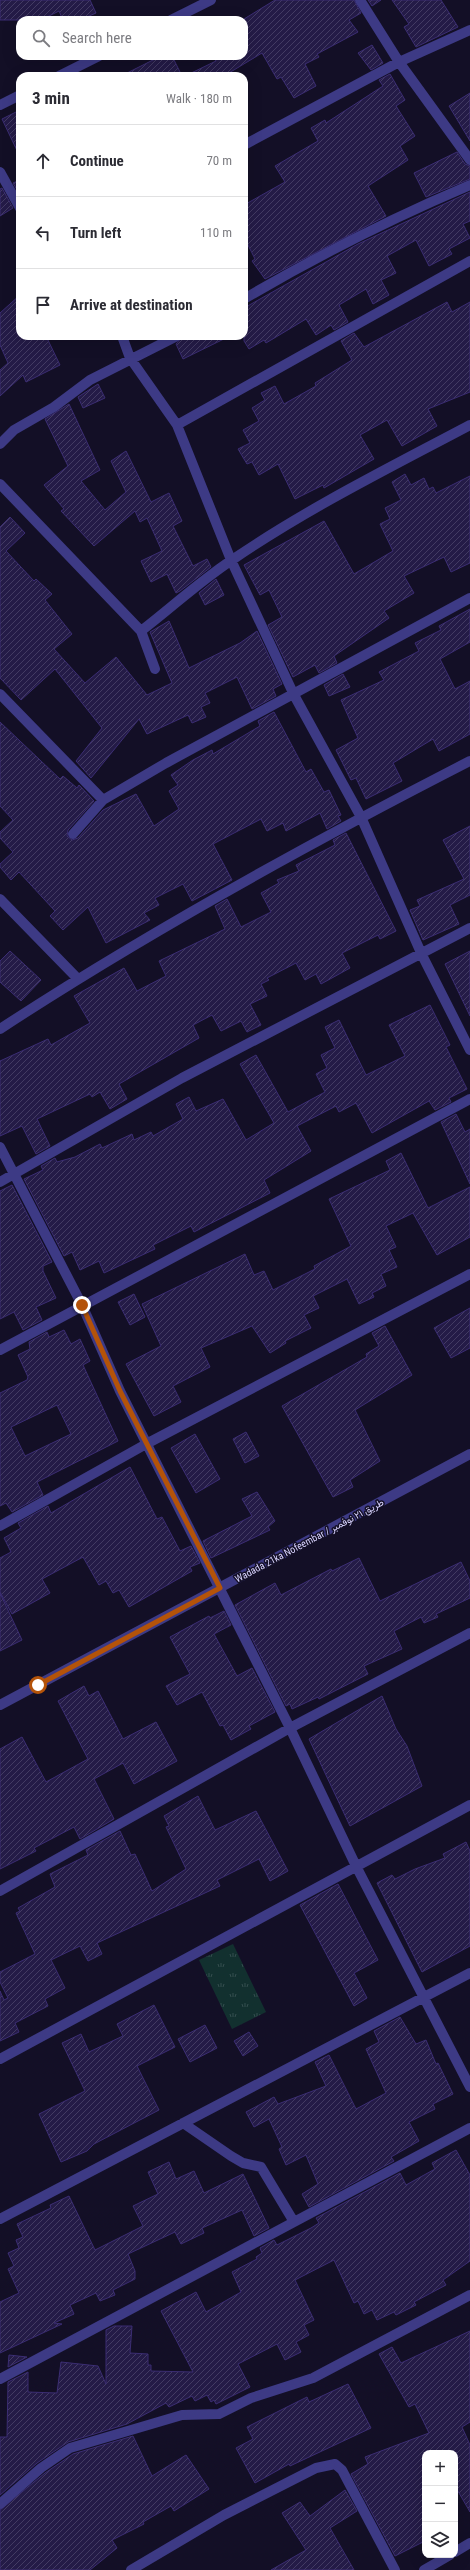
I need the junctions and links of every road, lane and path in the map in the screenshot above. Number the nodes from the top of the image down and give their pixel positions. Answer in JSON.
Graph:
{"nodes":[{"id":1,"x":211,"y":0,"type":"edge"},
{"id":2,"x":360,"y":0,"type":"edge"},
{"id":3,"x":179,"y":16,"type":"edge"},
{"id":4,"x":470,"y":30,"type":"edge"},
{"id":5,"x":91,"y":60,"type":"edge"},
{"id":6,"x":399,"y":62,"type":"junction"},
{"id":7,"x":67,"y":72,"type":"edge"},
{"id":8,"x":16,"y":97,"type":"edge"},
{"id":9,"x":0,"y":105,"type":"edge"},
{"id":10,"x":248,"y":144,"type":"edge"},
{"id":11,"x":470,"y":160,"type":"edge"},
{"id":12,"x":0,"y":172,"type":"edge"},
{"id":13,"x":470,"y":186,"type":"edge"},
{"id":14,"x":16,"y":201,"type":"edge"},
{"id":15,"x":470,"y":261,"type":"edge"},
{"id":16,"x":248,"y":297,"type":"edge"},
{"id":17,"x":123,"y":340,"type":"edge"},
{"id":18,"x":168,"y":340,"type":"edge"},
{"id":19,"x":130,"y":358,"type":"junction"},
{"id":20,"x":470,"y":425,"type":"edge"},
{"id":21,"x":178,"y":426,"type":"junction"},
{"id":22,"x":0,"y":444,"type":"edge"},
{"id":23,"x":0,"y":484,"type":"edge"},
{"id":24,"x":232,"y":560,"type":"junction"},
{"id":25,"x":470,"y":598,"type":"edge"},
{"id":26,"x":141,"y":631,"type":"junction"},
{"id":27,"x":155,"y":669,"type":"dead end"},
{"id":28,"x":0,"y":694,"type":"edge"},
{"id":29,"x":294,"y":695,"type":"junction"},
{"id":30,"x":470,"y":761,"type":"edge"},
{"id":31,"x":103,"y":800,"type":"junction"},
{"id":32,"x":361,"y":817,"type":"junction"},
{"id":33,"x":73,"y":834,"type":"dead end"},
{"id":34,"x":0,"y":899,"type":"edge"},
{"id":35,"x":470,"y":928,"type":"edge"},
{"id":36,"x":422,"y":955,"type":"junction"},
{"id":37,"x":77,"y":978,"type":"junction"},
{"id":38,"x":0,"y":1029,"type":"edge"},
{"id":39,"x":470,"y":1050,"type":"edge"},
{"id":40,"x":470,"y":1099,"type":"edge"},
{"id":41,"x":0,"y":1146,"type":"edge"},
{"id":42,"x":13,"y":1175,"type":"junction"},
{"id":43,"x":0,"y":1182,"type":"edge"},
{"id":44,"x":470,"y":1274,"type":"edge"},
{"id":45,"x":82,"y":1305,"type":"junction"},
{"id":46,"x":0,"y":1350,"type":"edge"},
{"id":47,"x":148,"y":1443,"type":"junction"},
{"id":48,"x":470,"y":1454,"type":"edge"},
{"id":49,"x":0,"y":1526,"type":"edge"},
{"id":50,"x":220,"y":1588,"type":"junction"},
{"id":51,"x":470,"y":1633,"type":"edge"},
{"id":52,"x":0,"y":1705,"type":"edge"},
{"id":53,"x":290,"y":1728,"type":"junction"},
{"id":54,"x":470,"y":1805,"type":"edge"},
{"id":55,"x":356,"y":1866,"type":"junction"},
{"id":56,"x":0,"y":1891,"type":"edge"},
{"id":57,"x":470,"y":1973,"type":"edge"},
{"id":58,"x":422,"y":1998,"type":"junction"},
{"id":59,"x":0,"y":2059,"type":"edge"},
{"id":60,"x":470,"y":2087,"type":"edge"},
{"id":61,"x":183,"y":2123,"type":"junction"},
{"id":62,"x":470,"y":2128,"type":"edge"},
{"id":63,"x":0,"y":2219,"type":"edge"},
{"id":64,"x":294,"y":2222,"type":"junction"},
{"id":65,"x":470,"y":2295,"type":"edge"},
{"id":66,"x":0,"y":2379,"type":"edge"},
{"id":67,"x":0,"y":2504,"type":"edge"},
{"id":68,"x":470,"y":2543,"type":"edge"},
{"id":69,"x":458,"y":2550,"type":"edge"},
{"id":70,"x":445,"y":2558,"type":"edge"},
{"id":71,"x":131,"y":2570,"type":"edge"},
{"id":72,"x":395,"y":2570,"type":"edge"},
{"id":73,"x":424,"y":2570,"type":"edge"}],
"edges":[{"from":1,"to":3,"type":"street"},
{"from":2,"to":6,"type":"street"},
{"from":4,"to":6,"type":"street"},
{"from":5,"to":7,"type":"street"},
{"from":6,"to":10,"type":"street"},
{"from":6,"to":11,"type":"street"},
{"from":8,"to":9,"type":"street"},
{"from":12,"to":14,"type":"street"},
{"from":13,"to":16,"type":"street"},
{"from":15,"to":21,"type":"street"},
{"from":17,"to":19,"type":"street"},
{"from":18,"to":19,"type":"street"},
{"from":19,"to":21,"type":"street"},
{"from":19,"to":22,"type":"street"},
{"from":20,"to":24,"type":"street"},
{"from":21,"to":24,"type":"street"},
{"from":23,"to":26,"type":"street"},
{"from":24,"to":26,"type":"street"},
{"from":24,"to":29,"type":"street"},
{"from":25,"to":29,"type":"street"},
{"from":26,"to":27,"type":"street"},
{"from":28,"to":31,"type":"street"},
{"from":29,"to":31,"type":"street"},
{"from":29,"to":32,"type":"street"},
{"from":30,"to":32,"type":"street"},
{"from":31,"to":33,"type":"street"},
{"from":32,"to":36,"type":"street"},
{"from":32,"to":37,"type":"street"},
{"from":34,"to":37,"type":"street"},
{"from":35,"to":36,"type":"street"},
{"from":36,"to":39,"type":"street"},
{"from":36,"to":42,"type":"street"},
{"from":37,"to":38,"type":"street"},
{"from":40,"to":45,"type":"street"},
{"from":41,"to":42,"type":"street"},
{"from":42,"to":43,"type":"street"},
{"from":42,"to":45,"type":"street"},
{"from":44,"to":47,"type":"street"},
{"from":45,"to":46,"type":"street"},
{"from":45,"to":47,"type":"street"},
{"from":47,"to":49,"type":"street"},
{"from":47,"to":50,"type":"street"},
{"from":48,"to":50,"type":"street","name":"Wadada 21ka Nofeembar / طريق ٢١ نوفمبر"},
{"from":50,"to":52,"type":"street","name":"Wadada 21ka Nofeembar / طريق ٢١ نوفمبر"},
{"from":50,"to":53,"type":"street"},
{"from":51,"to":53,"type":"street"},
{"from":53,"to":55,"type":"street"},
{"from":53,"to":56,"type":"street"},
{"from":54,"to":55,"type":"street"},
{"from":55,"to":58,"type":"street"},
{"from":55,"to":59,"type":"street"},
{"from":57,"to":58,"type":"street"},
{"from":58,"to":60,"type":"street"},
{"from":58,"to":61,"type":"street"},
{"from":61,"to":63,"type":"street"},
{"from":61,"to":64,"type":"street"},
{"from":62,"to":64,"type":"street"},
{"from":64,"to":66,"type":"street"},
{"from":65,"to":67,"type":"street"},
{"from":68,"to":69,"type":"street"},
{"from":70,"to":73,"type":"street"},
{"from":71,"to":72,"type":"street"}]}
